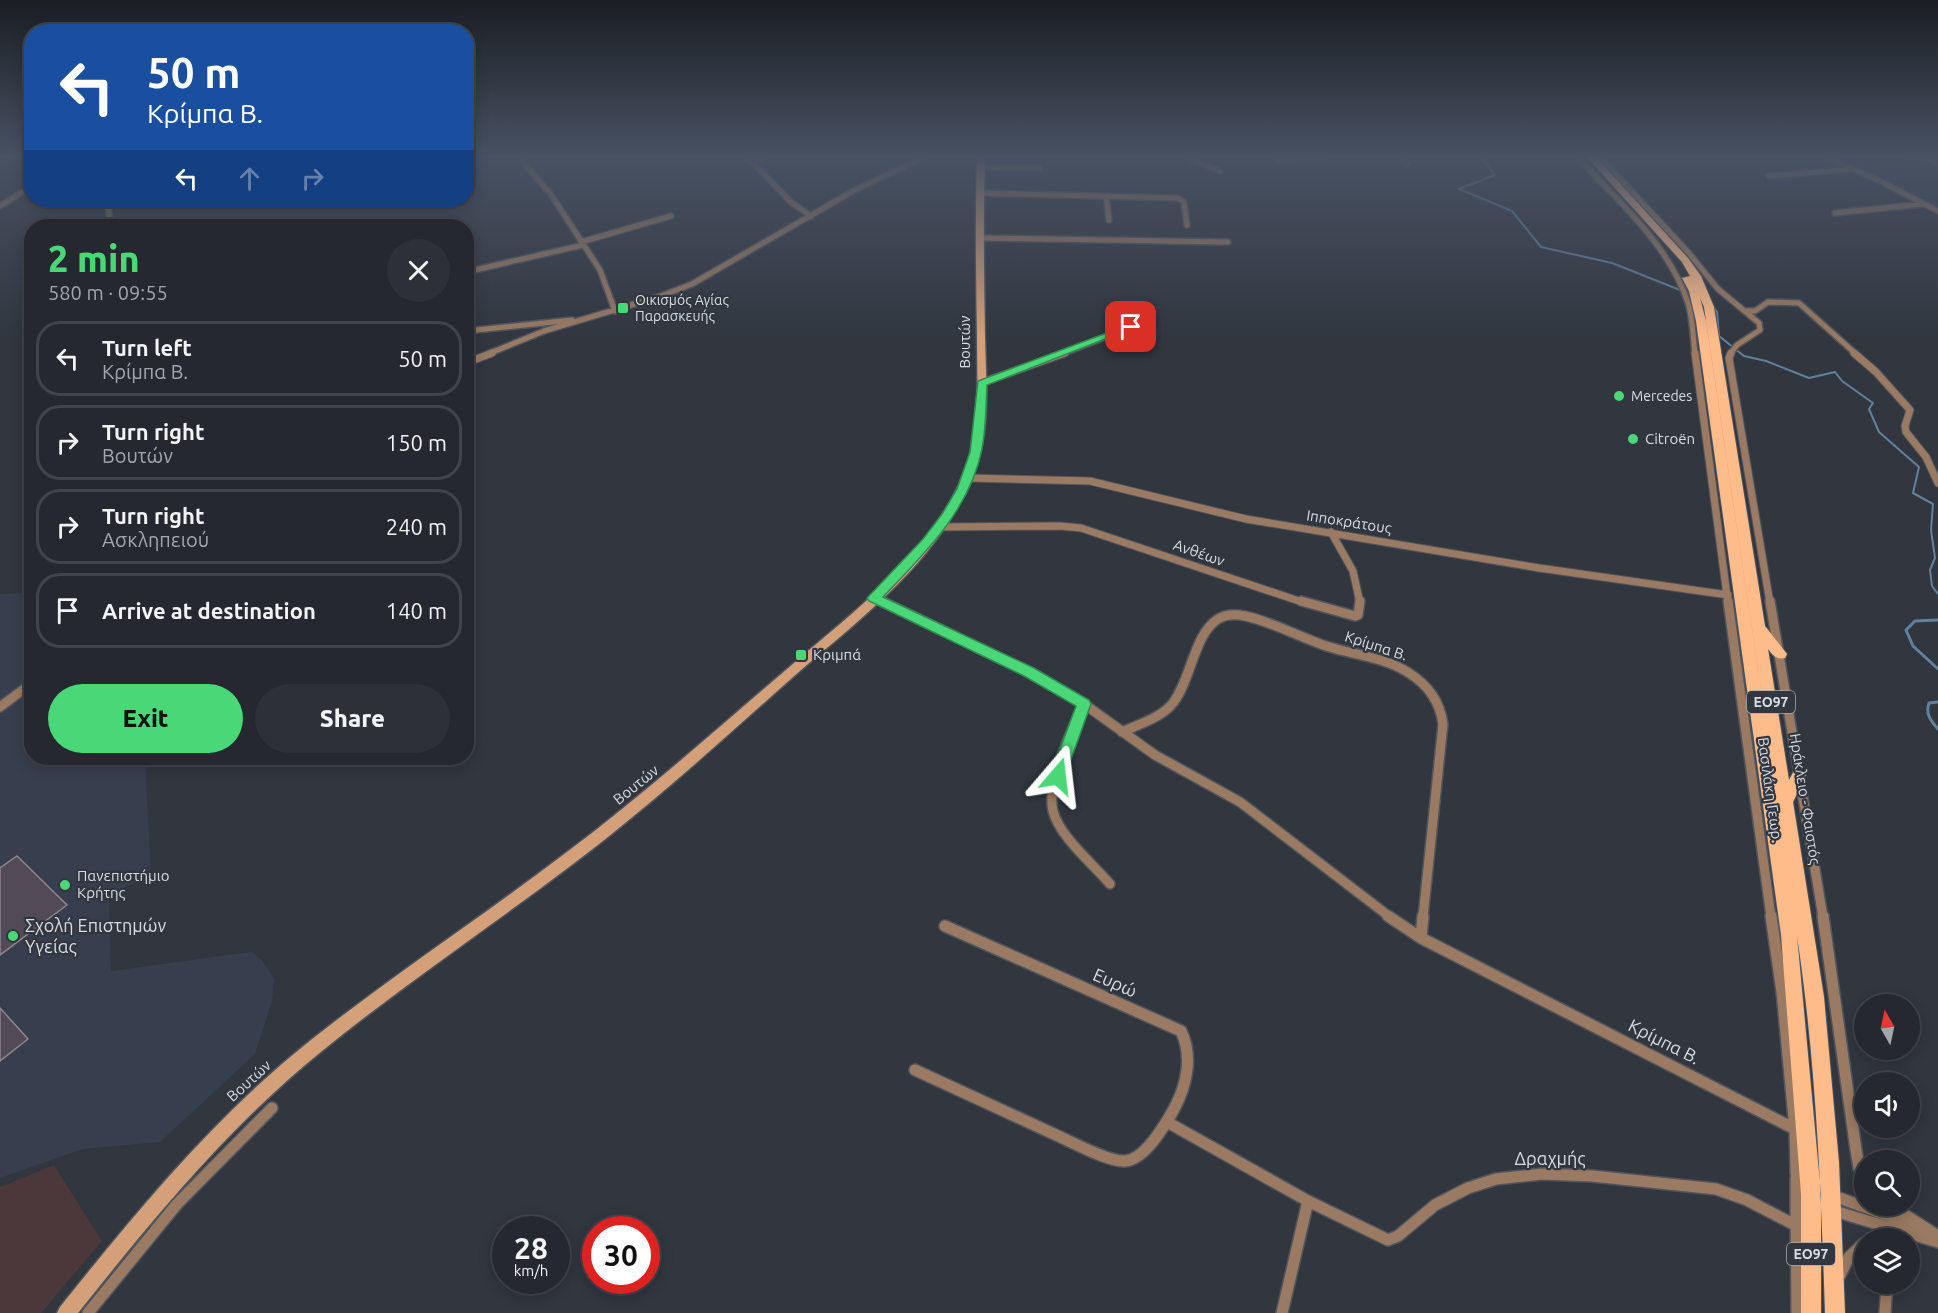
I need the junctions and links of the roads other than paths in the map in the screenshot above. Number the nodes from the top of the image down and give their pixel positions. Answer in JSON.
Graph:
{"nodes":[{"id":1,"x":566,"y":217,"type":"edge"},
{"id":2,"x":667,"y":217,"type":"edge"},
{"id":3,"x":809,"y":217,"type":"edge"},
{"id":4,"x":981,"y":217,"type":"edge"},
{"id":5,"x":1186,"y":217,"type":"edge"},
{"id":6,"x":1632,"y":217,"type":"edge"},
{"id":7,"x":1643,"y":217,"type":"edge"},
{"id":8,"x":1644,"y":217,"type":"edge"},
{"id":9,"x":1646,"y":217,"type":"edge"},
{"id":10,"x":1187,"y":225,"type":"dead end"},
{"id":11,"x":1653,"y":227,"type":"junction"},
{"id":12,"x":981,"y":238,"type":"junction"},
{"id":13,"x":1228,"y":242,"type":"dead end"},
{"id":14,"x":582,"y":243,"type":"junction"},
{"id":15,"x":474,"y":270,"type":"edge"},
{"id":16,"x":1704,"y":272,"type":"junction"},
{"id":17,"x":1709,"y":307,"type":"junction"},
{"id":18,"x":615,"y":311,"type":"junction"},
{"id":19,"x":1747,"y":311,"type":"junction"},
{"id":20,"x":1152,"y":319,"type":"dead end"},
{"id":21,"x":585,"y":320,"type":"junction"},
{"id":22,"x":474,"y":330,"type":"edge"},
{"id":23,"x":1737,"y":345,"type":"joint"},
{"id":24,"x":1731,"y":351,"type":"joint"},
{"id":25,"x":474,"y":360,"type":"edge"},
{"id":26,"x":981,"y":383,"type":"junction"},
{"id":27,"x":1709,"y":386,"type":"junction"},
{"id":28,"x":1700,"y":399,"type":"junction"},
{"id":29,"x":968,"y":478,"type":"junction"},
{"id":30,"x":1938,"y":483,"type":"edge"},
{"id":31,"x":940,"y":527,"type":"junction"},
{"id":32,"x":1331,"y":532,"type":"junction"},
{"id":33,"x":1728,"y":595,"type":"junction"},
{"id":34,"x":874,"y":598,"type":"junction"},
{"id":35,"x":1759,"y":627,"type":"junction"},
{"id":36,"x":1780,"y":654,"type":"junction"},
{"id":37,"x":24,"y":689,"type":"edge"},
{"id":38,"x":1084,"y":704,"type":"junction"},
{"id":39,"x":0,"y":707,"type":"edge"},
{"id":40,"x":1122,"y":732,"type":"junction"},
{"id":41,"x":1799,"y":775,"type":"junction"},
{"id":42,"x":1786,"y":800,"type":"junction"},
{"id":43,"x":1110,"y":884,"type":"dead end"},
{"id":44,"x":945,"y":926,"type":"dead end"},
{"id":45,"x":1420,"y":938,"type":"junction"},
{"id":46,"x":915,"y":1070,"type":"dead end"},
{"id":47,"x":272,"y":1108,"type":"dead end"},
{"id":48,"x":1167,"y":1122,"type":"junction"},
{"id":49,"x":1795,"y":1129,"type":"junction"},
{"id":50,"x":1857,"y":1150,"type":"edge"},
{"id":51,"x":1796,"y":1174,"type":"junction"},
{"id":52,"x":1811,"y":1194,"type":"junction"},
{"id":53,"x":1308,"y":1201,"type":"junction"},
{"id":54,"x":1833,"y":1204,"type":"junction"},
{"id":55,"x":1796,"y":1209,"type":"junction"},
{"id":56,"x":1905,"y":1216,"type":"edge"},
{"id":57,"x":1795,"y":1225,"type":"junction"},
{"id":58,"x":1921,"y":1227,"type":"junction"},
{"id":59,"x":1880,"y":1228,"type":"edge"},
{"id":60,"x":1938,"y":1236,"type":"edge"},
{"id":61,"x":1920,"y":1239,"type":"edge"},
{"id":62,"x":1938,"y":1242,"type":"edge"},
{"id":63,"x":1854,"y":1251,"type":"edge"},
{"id":64,"x":1836,"y":1290,"type":"junction"},
{"id":65,"x":1886,"y":1294,"type":"edge"},
{"id":66,"x":66,"y":1313,"type":"edge"},
{"id":67,"x":88,"y":1313,"type":"edge"},
{"id":68,"x":1282,"y":1313,"type":"edge"},
{"id":69,"x":1797,"y":1313,"type":"edge"},
{"id":70,"x":1810,"y":1313,"type":"edge"},
{"id":71,"x":1835,"y":1313,"type":"edge"},
{"id":72,"x":1885,"y":1313,"type":"edge"}],
"edges":[{"from":1,"to":14,"type":"street"},
{"from":2,"to":14,"type":"street"},
{"from":3,"to":18,"type":"street"},
{"from":4,"to":12,"type":"main road","name":"Βουτών"},
{"from":5,"to":10,"type":"street"},
{"from":6,"to":11,"type":"street"},
{"from":7,"to":11,"type":"main road","name":"Ηράκλειο - Φαιστός","number":"ΕΟ97"},
{"from":8,"to":11,"type":"main road","name":"Ηράκλειο - Φαιστός","number":"ΕΟ97"},
{"from":9,"to":11,"type":"street"},
{"from":11,"to":16,"type":"street"},
{"from":11,"to":17,"type":"main road","name":"Ηράκλειο - Φαιστός","number":"ΕΟ97"},
{"from":11,"to":27,"type":"main road","name":"Ηράκλειο - Φαιστός","number":"ΕΟ97"},
{"from":11,"to":28,"type":"street","name":"Βασιλάκη Γεωρ."},
{"from":12,"to":13,"type":"street"},
{"from":12,"to":26,"type":"main road","name":"Βουτών"},
{"from":14,"to":15,"type":"street"},
{"from":14,"to":18,"type":"street"},
{"from":16,"to":17,"type":"main road"},
{"from":16,"to":19,"type":"street"},
{"from":17,"to":35,"type":"main road","name":"Ηράκλειο - Φαιστός","number":"ΕΟ97"},
{"from":18,"to":21,"type":"street"},
{"from":19,"to":23,"type":"street"},
{"from":19,"to":30,"type":"street"},
{"from":20,"to":26,"type":"street"},
{"from":21,"to":22,"type":"street"},
{"from":21,"to":25,"type":"street"},
{"from":23,"to":24,"type":"street"},
{"from":24,"to":36,"type":"street","name":"Βασιλάκη Γεωρ."},
{"from":26,"to":29,"type":"main road","name":"Βουτών"},
{"from":27,"to":28,"type":"main road"},
{"from":27,"to":52,"type":"main road","name":"Ηράκλειο - Φαιστός","number":"ΕΟ97"},
{"from":28,"to":33,"type":"street","name":"Βασιλάκη Γεωρ."},
{"from":29,"to":31,"type":"main road","name":"Βουτών"},
{"from":29,"to":32,"type":"street","name":"Ιπποκράτους"},
{"from":31,"to":32,"type":"street","name":"Ανθέων"},
{"from":31,"to":34,"type":"main road","name":"Βουτών"},
{"from":32,"to":33,"type":"street","name":"Ιπποκράτους"},
{"from":33,"to":49,"type":"street","name":"Βασιλάκη Γεωρ."},
{"from":34,"to":38,"type":"street","name":"Κρίμπα Β."},
{"from":34,"to":66,"type":"main road","name":"Βουτών"},
{"from":35,"to":36,"type":"main road"},
{"from":35,"to":42,"type":"main road","name":"Ηράκλειο - Φαιστός","number":"ΕΟ97"},
{"from":36,"to":41,"type":"street","name":"Βασιλάκη Γεωρ."},
{"from":37,"to":39,"type":"street"},
{"from":38,"to":40,"type":"street","name":"Κρίμπα Β."},
{"from":38,"to":43,"type":"street"},
{"from":40,"to":45,"type":"street","name":"Κρίμπα Β."},
{"from":40,"to":45,"type":"street","name":"Κρίμπα Β."},
{"from":41,"to":42,"type":"main road"},
{"from":41,"to":50,"type":"street","name":"Βασιλάκη Γεωρ."},
{"from":42,"to":54,"type":"main road","name":"Ηράκλειο - Φαιστός","number":"ΕΟ97"},
{"from":44,"to":48,"type":"street","name":"Ευρώ"},
{"from":45,"to":49,"type":"street","name":"Κρίμπα Β."},
{"from":46,"to":48,"type":"street"},
{"from":47,"to":67,"type":"street"},
{"from":48,"to":53,"type":"street","name":"Δραχμής"},
{"from":49,"to":51,"type":"street","name":"Βασιλάκη Γεωρ."},
{"from":51,"to":52,"type":"street"},
{"from":51,"to":55,"type":"street","name":"Βασιλάκη Γεωρ."},
{"from":52,"to":54,"type":"street"},
{"from":52,"to":55,"type":"street"},
{"from":52,"to":70,"type":"main road","name":"Ηράκλειο - Φαιστός","number":"ΕΟ97"},
{"from":53,"to":57,"type":"street","name":"Δραχμής"},
{"from":53,"to":68,"type":"street"},
{"from":54,"to":58,"type":"street"},
{"from":54,"to":59,"type":"street"},
{"from":54,"to":64,"type":"main road","name":"Ηράκλειο - Φαιστός","number":"ΕΟ97"},
{"from":55,"to":57,"type":"street"},
{"from":56,"to":58,"type":"street"},
{"from":57,"to":69,"type":"street"},
{"from":58,"to":60,"type":"street"},
{"from":61,"to":62,"type":"street"},
{"from":63,"to":64,"type":"street"},
{"from":64,"to":71,"type":"main road","name":"Ηράκλειο - Φαιστός","number":"ΕΟ97"},
{"from":65,"to":72,"type":"street"}]}
